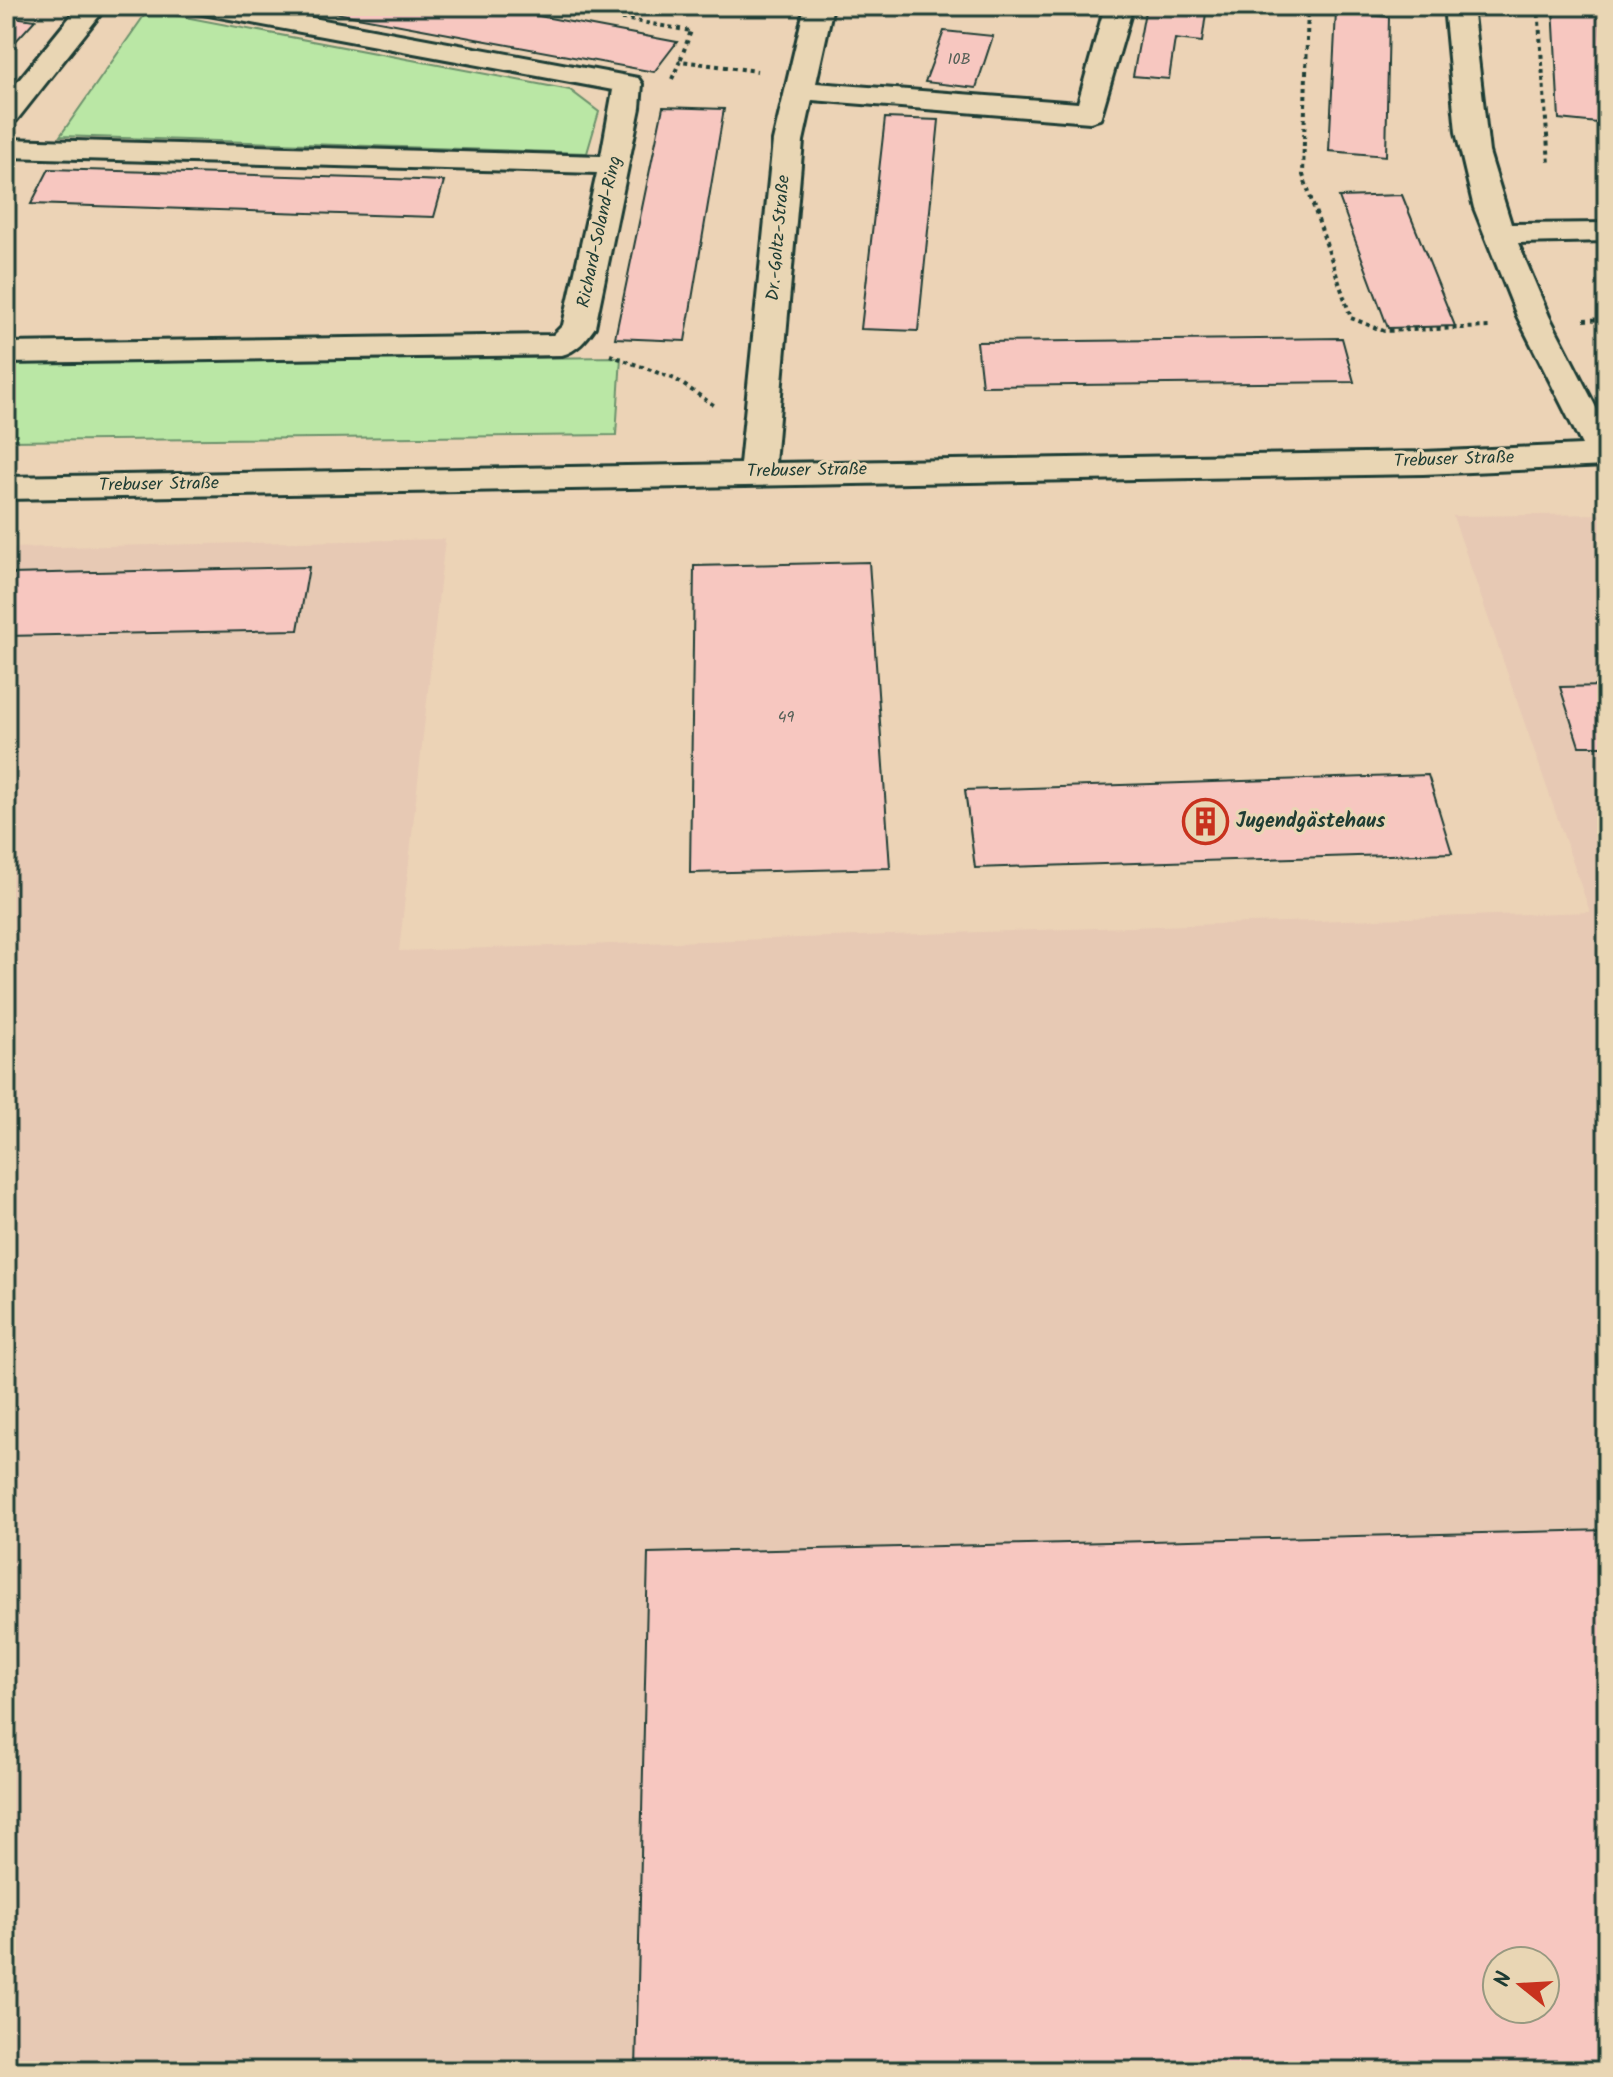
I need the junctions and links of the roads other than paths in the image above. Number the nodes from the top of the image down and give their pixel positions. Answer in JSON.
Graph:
{"nodes":[{"id":1,"x":93,"y":6,"type":"edge"},
{"id":2,"x":203,"y":6,"type":"edge"},
{"id":3,"x":819,"y":6,"type":"edge"},
{"id":4,"x":1119,"y":6,"type":"edge"},
{"id":5,"x":1458,"y":6,"type":"edge"},
{"id":6,"x":802,"y":83,"type":"junction"},
{"id":7,"x":6,"y":115,"type":"edge"},
{"id":8,"x":6,"y":148,"type":"edge"},
{"id":9,"x":614,"y":165,"type":"junction"},
{"id":10,"x":1607,"y":232,"type":"edge"},
{"id":11,"x":1499,"y":234,"type":"junction"},
{"id":12,"x":6,"y":353,"type":"edge"},
{"id":13,"x":1606,"y":455,"type":"edge"},
{"id":14,"x":757,"y":472,"type":"junction"},
{"id":15,"x":6,"y":488,"type":"edge"}],
"edges":[{"from":1,"to":7,"type":"street"},
{"from":2,"to":9,"type":"street","name":"Richard-Soland-Ring"},
{"from":3,"to":6,"type":"street","name":"Dr.-Goltz-Straße"},
{"from":4,"to":6,"type":"street"},
{"from":5,"to":11,"type":"street"},
{"from":6,"to":14,"type":"street","name":"Dr.-Goltz-Straße"},
{"from":8,"to":9,"type":"street"},
{"from":9,"to":12,"type":"street","name":"Richard-Soland-Ring"},
{"from":10,"to":11,"type":"street"},
{"from":11,"to":13,"type":"street"},
{"from":13,"to":14,"type":"street","name":"Trebuser Straße"},
{"from":14,"to":15,"type":"street","name":"Trebuser Straße"}]}
